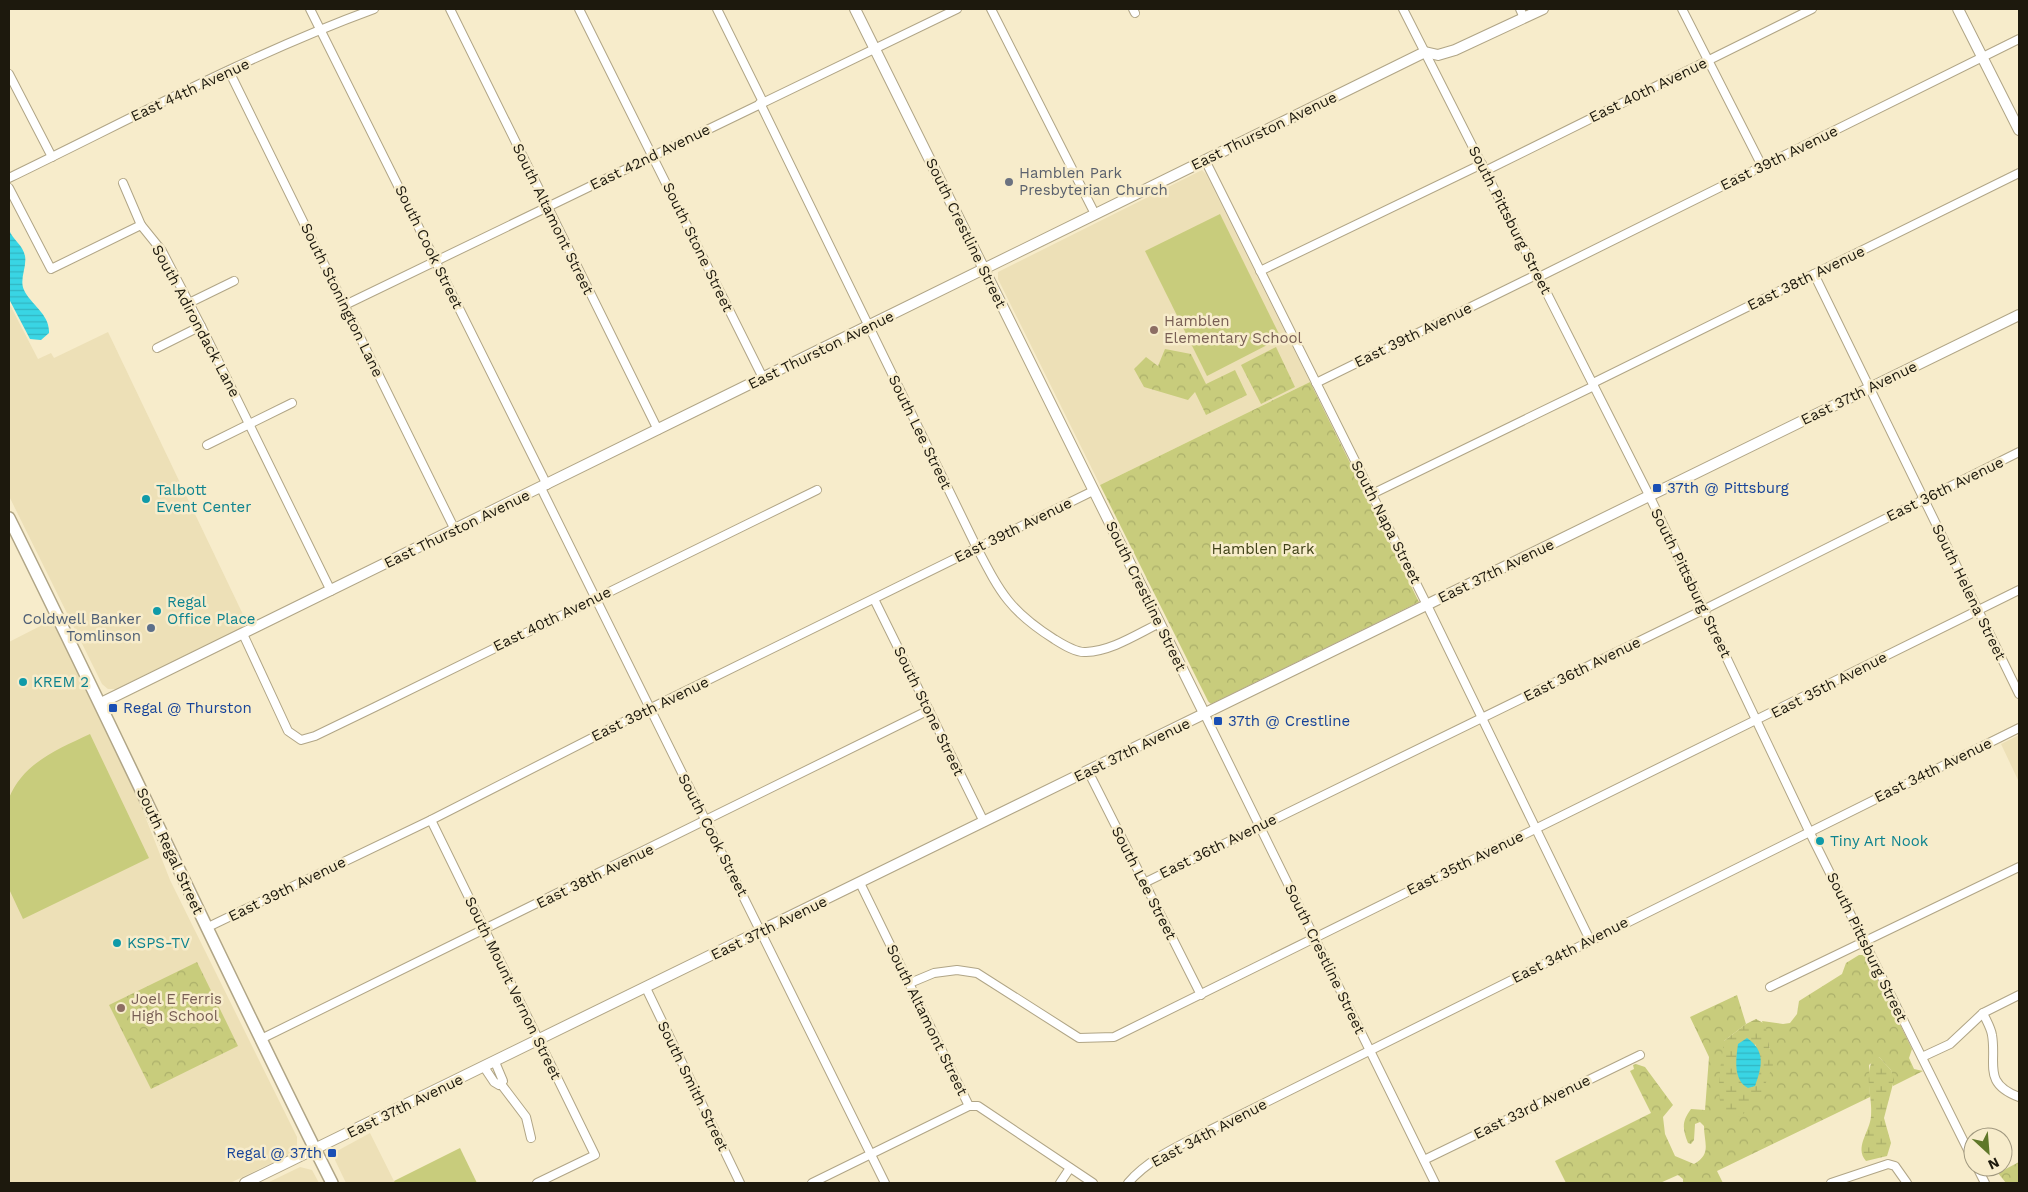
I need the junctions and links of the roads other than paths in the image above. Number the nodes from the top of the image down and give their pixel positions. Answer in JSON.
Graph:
{"nodes":[{"id":1,"x":310,"y":9,"type":"edge"},
{"id":2,"x":374,"y":9,"type":"edge"},
{"id":3,"x":450,"y":9,"type":"edge"},
{"id":4,"x":579,"y":9,"type":"edge"},
{"id":5,"x":717,"y":9,"type":"edge"},
{"id":6,"x":854,"y":9,"type":"edge"},
{"id":7,"x":956,"y":9,"type":"edge"},
{"id":8,"x":991,"y":9,"type":"edge"},
{"id":9,"x":1404,"y":9,"type":"edge"},
{"id":10,"x":1543,"y":9,"type":"edge"},
{"id":11,"x":1682,"y":9,"type":"edge"},
{"id":12,"x":1812,"y":9,"type":"edge"},
{"id":13,"x":1958,"y":9,"type":"edge"},
{"id":14,"x":1522,"y":13,"type":"edge"},
{"id":15,"x":320,"y":28,"type":"junction"},
{"id":16,"x":2019,"y":39,"type":"edge"},
{"id":17,"x":874,"y":49,"type":"junction"},
{"id":18,"x":1425,"y":52,"type":"junction"},
{"id":19,"x":1982,"y":57,"type":"junction"},
{"id":20,"x":1708,"y":60,"type":"junction"},
{"id":21,"x":229,"y":71,"type":"junction"},
{"id":22,"x":9,"y":74,"type":"edge"},
{"id":23,"x":762,"y":103,"type":"junction"},
{"id":24,"x":2019,"y":130,"type":"edge"},
{"id":25,"x":652,"y":156,"type":"junction"},
{"id":26,"x":52,"y":158,"type":"junction"},
{"id":27,"x":1204,"y":160,"type":"junction"},
{"id":28,"x":1762,"y":166,"type":"junction"},
{"id":29,"x":1483,"y":168,"type":"junction"},
{"id":30,"x":2019,"y":173,"type":"edge"},
{"id":31,"x":9,"y":178,"type":"edge"},
{"id":32,"x":123,"y":183,"type":"dead end"},
{"id":33,"x":9,"y":188,"type":"edge"},
{"id":34,"x":547,"y":207,"type":"junction"},
{"id":35,"x":1095,"y":214,"type":"junction"},
{"id":36,"x":141,"y":225,"type":"junction"},
{"id":37,"x":436,"y":261,"type":"junction"},
{"id":38,"x":984,"y":269,"type":"junction"},
{"id":39,"x":1260,"y":271,"type":"junction"},
{"id":40,"x":1814,"y":274,"type":"junction"},
{"id":41,"x":1539,"y":276,"type":"junction"},
{"id":42,"x":234,"y":281,"type":"dead end"},
{"id":43,"x":189,"y":303,"type":"junction"},
{"id":44,"x":345,"y":305,"type":"junction"},
{"id":45,"x":2019,"y":315,"type":"edge"},
{"id":46,"x":201,"y":326,"type":"junction"},
{"id":47,"x":868,"y":326,"type":"junction"},
{"id":48,"x":157,"y":348,"type":"dead end"},
{"id":49,"x":763,"y":378,"type":"junction"},
{"id":50,"x":1316,"y":383,"type":"junction"},
{"id":51,"x":1593,"y":384,"type":"junction"},
{"id":52,"x":1871,"y":387,"type":"junction"},
{"id":53,"x":292,"y":403,"type":"dead end"},
{"id":54,"x":250,"y":424,"type":"junction"},
{"id":55,"x":658,"y":430,"type":"junction"},
{"id":56,"x":207,"y":445,"type":"dead end"},
{"id":57,"x":2019,"y":452,"type":"edge"},
{"id":58,"x":544,"y":486,"type":"junction"},
{"id":59,"x":817,"y":490,"type":"dead end"},
{"id":60,"x":1093,"y":491,"type":"junction"},
{"id":61,"x":1372,"y":494,"type":"junction"},
{"id":62,"x":1649,"y":495,"type":"junction"},
{"id":63,"x":1924,"y":499,"type":"junction"},
{"id":64,"x":9,"y":518,"type":"edge"},
{"id":65,"x":455,"y":530,"type":"junction"},
{"id":66,"x":977,"y":548,"type":"junction"},
{"id":67,"x":2019,"y":590,"type":"edge"},
{"id":68,"x":331,"y":591,"type":"junction"},
{"id":69,"x":596,"y":597,"type":"junction"},
{"id":70,"x":874,"y":600,"type":"junction"},
{"id":71,"x":1427,"y":605,"type":"junction"},
{"id":72,"x":1705,"y":609,"type":"junction"},
{"id":73,"x":1978,"y":610,"type":"junction"},
{"id":74,"x":1160,"y":624,"type":"junction"},
{"id":75,"x":243,"y":634,"type":"junction"},
{"id":76,"x":2019,"y":694,"type":"edge"},
{"id":77,"x":101,"y":704,"type":"junction"},
{"id":78,"x":649,"y":709,"type":"junction"},
{"id":79,"x":928,"y":710,"type":"junction"},
{"id":80,"x":1205,"y":715,"type":"junction"},
{"id":81,"x":1482,"y":718,"type":"junction"},
{"id":82,"x":1757,"y":721,"type":"junction"},
{"id":83,"x":2019,"y":728,"type":"edge"},
{"id":84,"x":1088,"y":771,"type":"junction"},
{"id":85,"x":431,"y":820,"type":"junction"},
{"id":86,"x":707,"y":821,"type":"junction"},
{"id":87,"x":984,"y":822,"type":"junction"},
{"id":88,"x":1260,"y":826,"type":"junction"},
{"id":89,"x":1535,"y":828,"type":"junction"},
{"id":90,"x":1810,"y":832,"type":"junction"},
{"id":91,"x":2019,"y":867,"type":"edge"},
{"id":92,"x":860,"y":883,"type":"junction"},
{"id":93,"x":1144,"y":883,"type":"junction"},
{"id":94,"x":206,"y":928,"type":"junction"},
{"id":95,"x":484,"y":930,"type":"junction"},
{"id":96,"x":761,"y":932,"type":"junction"},
{"id":97,"x":1315,"y":937,"type":"junction"},
{"id":98,"x":1590,"y":940,"type":"junction"},
{"id":99,"x":1865,"y":942,"type":"junction"},
{"id":100,"x":910,"y":983,"type":"junction"},
{"id":101,"x":646,"y":988,"type":"junction"},
{"id":102,"x":1770,"y":988,"type":"dead end"},
{"id":103,"x":1201,"y":995,"type":"junction"},
{"id":104,"x":2019,"y":995,"type":"edge"},
{"id":105,"x":1982,"y":1013,"type":"junction"},
{"id":106,"x":261,"y":1039,"type":"junction"},
{"id":107,"x":539,"y":1041,"type":"junction"},
{"id":108,"x":1370,"y":1051,"type":"junction"},
{"id":109,"x":1640,"y":1055,"type":"dead end"},
{"id":110,"x":1922,"y":1057,"type":"junction"},
{"id":111,"x":495,"y":1062,"type":"junction"},
{"id":112,"x":484,"y":1068,"type":"junction"},
{"id":113,"x":501,"y":1084,"type":"junction"},
{"id":114,"x":2019,"y":1097,"type":"edge"},
{"id":115,"x":969,"y":1106,"type":"junction"},
{"id":116,"x":531,"y":1138,"type":"dead end"},
{"id":117,"x":1963,"y":1140,"type":"edge"},
{"id":118,"x":315,"y":1150,"type":"junction"},
{"id":119,"x":871,"y":1155,"type":"junction"},
{"id":120,"x":1424,"y":1160,"type":"junction"},
{"id":121,"x":1070,"y":1168,"type":"junction"},
{"id":122,"x":245,"y":1183,"type":"edge"},
{"id":123,"x":332,"y":1183,"type":"edge"},
{"id":124,"x":536,"y":1183,"type":"edge"},
{"id":125,"x":740,"y":1183,"type":"edge"},
{"id":126,"x":812,"y":1183,"type":"edge"},
{"id":127,"x":885,"y":1183,"type":"edge"},
{"id":128,"x":1060,"y":1183,"type":"edge"},
{"id":129,"x":1093,"y":1183,"type":"edge"},
{"id":130,"x":1128,"y":1183,"type":"edge"},
{"id":131,"x":1435,"y":1183,"type":"edge"},
{"id":132,"x":1832,"y":1183,"type":"edge"},
{"id":133,"x":1907,"y":1183,"type":"edge"}],
"edges":[{"from":1,"to":15,"type":"street","name":"South Cook Street"},
{"from":2,"to":15,"type":"street","name":"East 44th Avenue"},
{"from":3,"to":34,"type":"street","name":"South Altamont Street"},
{"from":4,"to":25,"type":"street","name":"South Stone Street"},
{"from":5,"to":23,"type":"street","name":"South Lee Street"},
{"from":6,"to":17,"type":"street","name":"South Crestline Street"},
{"from":7,"to":17,"type":"street","name":"East 42nd Avenue"},
{"from":8,"to":35,"type":"street"},
{"from":9,"to":18,"type":"street","name":"South Pittsburg Street"},
{"from":10,"to":14,"type":"street","name":"East Thurston Avenue"},
{"from":11,"to":20,"type":"street"},
{"from":12,"to":20,"type":"street","name":"East 40th Avenue"},
{"from":13,"to":19,"type":"street"},
{"from":14,"to":18,"type":"street","name":"East Thurston Avenue"},
{"from":15,"to":21,"type":"street","name":"East 44th Avenue"},
{"from":15,"to":37,"type":"street","name":"South Cook Street"},
{"from":16,"to":19,"type":"street","name":"East 39th Avenue"},
{"from":17,"to":23,"type":"street","name":"East 42nd Avenue"},
{"from":17,"to":38,"type":"street","name":"South Crestline Street"},
{"from":18,"to":27,"type":"street","name":"East Thurston Avenue"},
{"from":18,"to":29,"type":"street","name":"South Pittsburg Street"},
{"from":19,"to":24,"type":"street"},
{"from":19,"to":28,"type":"street","name":"East 39th Avenue"},
{"from":20,"to":28,"type":"street"},
{"from":20,"to":29,"type":"street","name":"East 40th Avenue"},
{"from":21,"to":26,"type":"street","name":"East 44th Avenue"},
{"from":21,"to":44,"type":"street","name":"South Stonington Lane"},
{"from":22,"to":26,"type":"street"},
{"from":23,"to":25,"type":"street","name":"East 42nd Avenue"},
{"from":23,"to":47,"type":"street","name":"South Lee Street"},
{"from":25,"to":34,"type":"street","name":"East 42nd Avenue"},
{"from":25,"to":49,"type":"street","name":"South Stone Street"},
{"from":26,"to":31,"type":"street","name":"East 44th Avenue"},
{"from":27,"to":35,"type":"street","name":"East Thurston Avenue"},
{"from":27,"to":39,"type":"street","name":"South Napa Street"},
{"from":28,"to":41,"type":"street","name":"East 39th Avenue"},
{"from":29,"to":39,"type":"street","name":"East 40th Avenue"},
{"from":29,"to":41,"type":"street","name":"South Pittsburg Street"},
{"from":30,"to":40,"type":"street","name":"East 38th Avenue"},
{"from":32,"to":36,"type":"street","name":"South Adirondack Lane"},
{"from":33,"to":36,"type":"street"},
{"from":34,"to":37,"type":"street","name":"East 42nd Avenue"},
{"from":34,"to":55,"type":"street","name":"South Altamont Street"},
{"from":35,"to":38,"type":"street","name":"East Thurston Avenue"},
{"from":36,"to":43,"type":"street","name":"South Adirondack Lane"},
{"from":37,"to":44,"type":"street","name":"East 42nd Avenue"},
{"from":37,"to":58,"type":"street","name":"South Cook Street"},
{"from":38,"to":47,"type":"street","name":"East Thurston Avenue"},
{"from":38,"to":60,"type":"street","name":"South Crestline Street"},
{"from":39,"to":50,"type":"street","name":"South Napa Street"},
{"from":40,"to":51,"type":"street","name":"East 38th Avenue"},
{"from":40,"to":52,"type":"street","name":"South Helena Street"},
{"from":41,"to":50,"type":"street","name":"East 39th Avenue"},
{"from":41,"to":51,"type":"street","name":"South Pittsburg Street"},
{"from":42,"to":43,"type":"street"},
{"from":43,"to":46,"type":"street","name":"South Adirondack Lane"},
{"from":44,"to":65,"type":"street","name":"South Stonington Lane"},
{"from":45,"to":52,"type":"street","name":"East 37th Avenue"},
{"from":46,"to":48,"type":"street"},
{"from":46,"to":54,"type":"street","name":"South Adirondack Lane"},
{"from":47,"to":49,"type":"street","name":"East Thurston Avenue"},
{"from":47,"to":66,"type":"street","name":"South Lee Street"},
{"from":49,"to":55,"type":"street","name":"East Thurston Avenue"},
{"from":50,"to":61,"type":"street","name":"South Napa Street"},
{"from":51,"to":61,"type":"street","name":"East 38th Avenue"},
{"from":51,"to":62,"type":"street","name":"South Pittsburg Street"},
{"from":52,"to":62,"type":"street","name":"East 37th Avenue"},
{"from":52,"to":63,"type":"street","name":"South Helena Street"},
{"from":53,"to":54,"type":"street"},
{"from":54,"to":56,"type":"street"},
{"from":54,"to":68,"type":"street","name":"South Adirondack Lane"},
{"from":55,"to":58,"type":"street","name":"East Thurston Avenue"},
{"from":57,"to":63,"type":"street","name":"East 36th Avenue"},
{"from":58,"to":65,"type":"street","name":"East Thurston Avenue"},
{"from":58,"to":69,"type":"street","name":"South Cook Street"},
{"from":59,"to":69,"type":"street","name":"East 40th Avenue"},
{"from":60,"to":66,"type":"street","name":"East 39th Avenue"},
{"from":60,"to":74,"type":"street","name":"South Crestline Street"},
{"from":61,"to":71,"type":"street","name":"South Napa Street"},
{"from":62,"to":71,"type":"street","name":"East 37th Avenue"},
{"from":62,"to":72,"type":"street","name":"South Pittsburg Street"},
{"from":63,"to":72,"type":"street","name":"East 36th Avenue"},
{"from":63,"to":73,"type":"street","name":"South Helena Street"},
{"from":64,"to":77,"type":"main road","name":"South Regal Street"},
{"from":65,"to":68,"type":"street","name":"East Thurston Avenue"},
{"from":66,"to":70,"type":"street","name":"East 39th Avenue"},
{"from":66,"to":74,"type":"street","name":"South Lee Street"},
{"from":67,"to":73,"type":"street","name":"East 35th Avenue"},
{"from":68,"to":75,"type":"street","name":"East Thurston Avenue"},
{"from":69,"to":75,"type":"street","name":"East 40th Avenue"},
{"from":69,"to":78,"type":"street","name":"South Cook Street"},
{"from":70,"to":78,"type":"street","name":"East 39th Avenue"},
{"from":70,"to":79,"type":"street","name":"South Stone Street"},
{"from":71,"to":80,"type":"street","name":"East 37th Avenue"},
{"from":71,"to":81,"type":"street","name":"South Napa Street"},
{"from":72,"to":81,"type":"street","name":"East 36th Avenue"},
{"from":72,"to":82,"type":"street","name":"South Pittsburg Street"},
{"from":73,"to":76,"type":"street","name":"South Helena Street"},
{"from":73,"to":82,"type":"street","name":"East 35th Avenue"},
{"from":74,"to":80,"type":"street","name":"South Crestline Street"},
{"from":75,"to":77,"type":"street","name":"East Thurston Avenue"},
{"from":77,"to":94,"type":"main road","name":"South Regal Street"},
{"from":78,"to":85,"type":"street","name":"East 39th Avenue"},
{"from":78,"to":86,"type":"street","name":"South Cook Street"},
{"from":79,"to":86,"type":"street","name":"East 38th Avenue"},
{"from":79,"to":87,"type":"street","name":"South Stone Street"},
{"from":80,"to":84,"type":"street","name":"East 37th Avenue"},
{"from":80,"to":88,"type":"street","name":"South Crestline Street"},
{"from":81,"to":88,"type":"street","name":"East 36th Avenue"},
{"from":81,"to":89,"type":"street","name":"South Napa Street"},
{"from":82,"to":89,"type":"street","name":"East 35th Avenue"},
{"from":82,"to":90,"type":"street","name":"South Pittsburg Street"},
{"from":83,"to":90,"type":"street","name":"East 34th Avenue"},
{"from":84,"to":87,"type":"street","name":"East 37th Avenue"},
{"from":84,"to":93,"type":"street","name":"South Lee Street"},
{"from":85,"to":94,"type":"street","name":"East 39th Avenue"},
{"from":85,"to":95,"type":"street","name":"South Mount Vernon Street"},
{"from":86,"to":95,"type":"street","name":"East 38th Avenue"},
{"from":86,"to":96,"type":"street","name":"South Cook Street"},
{"from":87,"to":92,"type":"street","name":"East 37th Avenue"},
{"from":88,"to":93,"type":"street","name":"East 36th Avenue"},
{"from":88,"to":97,"type":"street","name":"South Crestline Street"},
{"from":89,"to":97,"type":"street","name":"East 35th Avenue"},
{"from":89,"to":98,"type":"street","name":"South Napa Street"},
{"from":90,"to":98,"type":"street","name":"East 34th Avenue"},
{"from":90,"to":99,"type":"street","name":"South Pittsburg Street"},
{"from":91,"to":99,"type":"street"},
{"from":92,"to":96,"type":"street","name":"East 37th Avenue"},
{"from":92,"to":100,"type":"street","name":"South Altamont Street"},
{"from":93,"to":103,"type":"street","name":"South Lee Street"},
{"from":94,"to":106,"type":"main road","name":"South Regal Street"},
{"from":95,"to":106,"type":"street","name":"East 38th Avenue"},
{"from":95,"to":107,"type":"street","name":"South Mount Vernon Street"},
{"from":96,"to":101,"type":"street","name":"East 37th Avenue"},
{"from":96,"to":119,"type":"street","name":"South Cook Street"},
{"from":97,"to":103,"type":"street","name":"East 35th Avenue"},
{"from":97,"to":108,"type":"street","name":"South Crestline Street"},
{"from":98,"to":108,"type":"street","name":"East 34th Avenue"},
{"from":99,"to":102,"type":"street"},
{"from":99,"to":110,"type":"street","name":"South Pittsburg Street"},
{"from":100,"to":103,"type":"street","name":"East 35th Avenue"},
{"from":100,"to":115,"type":"street","name":"South Altamont Street"},
{"from":101,"to":107,"type":"street","name":"East 37th Avenue"},
{"from":101,"to":125,"type":"street","name":"South Smith Street"},
{"from":104,"to":105,"type":"street"},
{"from":105,"to":110,"type":"street"},
{"from":105,"to":114,"type":"street"},
{"from":106,"to":118,"type":"main road","name":"South Regal Street"},
{"from":107,"to":111,"type":"street","name":"East 37th Avenue"},
{"from":107,"to":124,"type":"street","name":"South Mount Vernon Street"},
{"from":108,"to":120,"type":"street","name":"South Crestline Street"},
{"from":108,"to":130,"type":"street","name":"East 34th Avenue"},
{"from":109,"to":120,"type":"street","name":"East 33rd Avenue"},
{"from":110,"to":117,"type":"street","name":"South Pittsburg Street"},
{"from":111,"to":112,"type":"street","name":"East 37th Avenue"},
{"from":111,"to":113,"type":"street"},
{"from":112,"to":113,"type":"street"},
{"from":112,"to":118,"type":"street","name":"East 37th Avenue"},
{"from":113,"to":116,"type":"street"},
{"from":115,"to":119,"type":"street"},
{"from":115,"to":121,"type":"street","name":"South Altamont Street"},
{"from":118,"to":122,"type":"street","name":"East 37th Avenue"},
{"from":118,"to":123,"type":"main road","name":"South Regal Street"},
{"from":119,"to":126,"type":"street"},
{"from":119,"to":127,"type":"street","name":"South Cook Street"},
{"from":120,"to":131,"type":"street","name":"South Crestline Street"},
{"from":121,"to":128,"type":"street"},
{"from":121,"to":129,"type":"street","name":"South Altamont Street"},
{"from":132,"to":133,"type":"street"}]}
